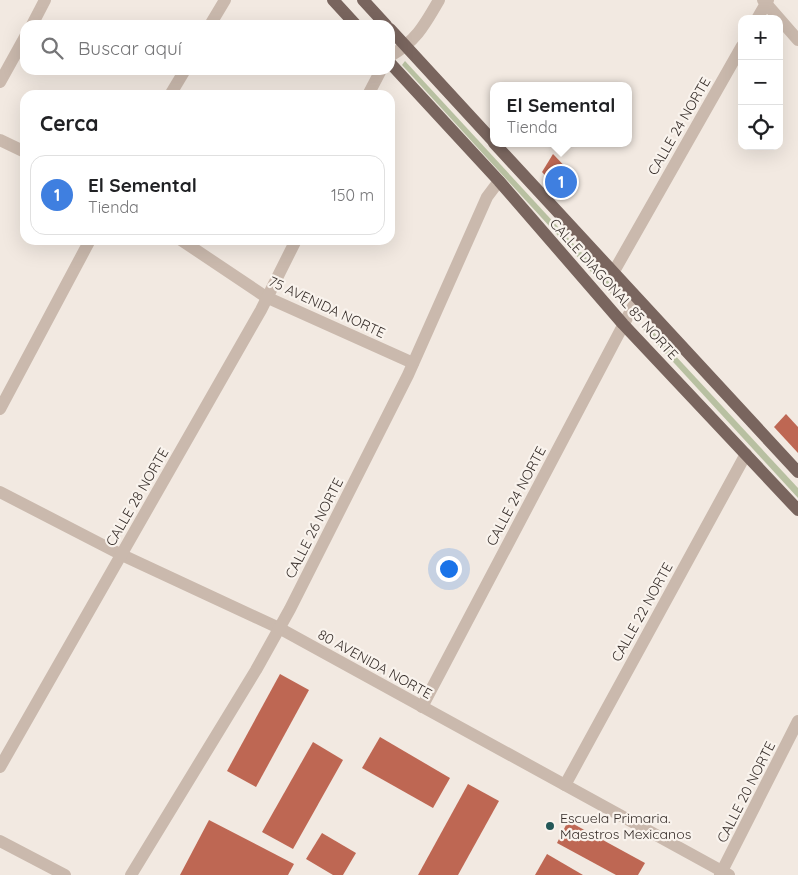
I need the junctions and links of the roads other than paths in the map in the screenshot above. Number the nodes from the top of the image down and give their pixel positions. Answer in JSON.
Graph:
{"nodes":[{"id":1,"x":45,"y":0,"type":"edge"},
{"id":2,"x":224,"y":0,"type":"edge"},
{"id":3,"x":333,"y":0,"type":"edge"},
{"id":4,"x":364,"y":0,"type":"edge"},
{"id":5,"x":439,"y":0,"type":"edge"},
{"id":6,"x":766,"y":1,"type":"edge"},
{"id":7,"x":760,"y":15,"type":"edge"},
{"id":8,"x":35,"y":20,"type":"edge"},
{"id":9,"x":213,"y":20,"type":"edge"},
{"id":10,"x":351,"y":20,"type":"edge"},
{"id":11,"x":382,"y":20,"type":"edge"},
{"id":12,"x":395,"y":35,"type":"edge"},
{"id":13,"x":798,"y":40,"type":"edge"},
{"id":14,"x":20,"y":46,"type":"edge"},
{"id":15,"x":406,"y":47,"type":"junction"},
{"id":16,"x":395,"y":53,"type":"edge"},
{"id":17,"x":738,"y":53,"type":"edge"},
{"id":18,"x":395,"y":68,"type":"edge"},
{"id":19,"x":181,"y":75,"type":"edge"},
{"id":20,"x":378,"y":75,"type":"edge"},
{"id":21,"x":0,"y":82,"type":"edge"},
{"id":22,"x":173,"y":90,"type":"edge"},
{"id":23,"x":371,"y":90,"type":"edge"},
{"id":24,"x":490,"y":139,"type":"edge"},
{"id":25,"x":0,"y":140,"type":"edge"},
{"id":26,"x":498,"y":147,"type":"edge"},
{"id":27,"x":20,"y":150,"type":"edge"},
{"id":28,"x":499,"y":181,"type":"junction"},
{"id":29,"x":87,"y":245,"type":"edge"},
{"id":30,"x":188,"y":245,"type":"edge"},
{"id":31,"x":293,"y":245,"type":"edge"},
{"id":32,"x":613,"y":273,"type":"junction"},
{"id":33,"x":266,"y":297,"type":"junction"},
{"id":34,"x":637,"y":299,"type":"junction"},
{"id":35,"x":623,"y":324,"type":"junction"},
{"id":36,"x":413,"y":363,"type":"junction"},
{"id":37,"x":0,"y":409,"type":"edge"},
{"id":38,"x":746,"y":454,"type":"junction"},
{"id":39,"x":798,"y":472,"type":"edge"},
{"id":40,"x":0,"y":492,"type":"edge"},
{"id":41,"x":798,"y":510,"type":"edge"},
{"id":42,"x":122,"y":555,"type":"junction"},
{"id":43,"x":279,"y":628,"type":"junction"},
{"id":44,"x":422,"y":706,"type":"junction"},
{"id":45,"x":798,"y":722,"type":"edge"},
{"id":46,"x":0,"y":767,"type":"edge"},
{"id":47,"x":565,"y":785,"type":"junction"},
{"id":48,"x":0,"y":841,"type":"edge"},
{"id":49,"x":724,"y":874,"type":"edge"},
{"id":50,"x":65,"y":875,"type":"edge"},
{"id":51,"x":131,"y":875,"type":"edge"}],
"edges":[{"from":1,"to":8,"type":"street"},
{"from":2,"to":9,"type":"street"},
{"from":3,"to":10,"type":"main road"},
{"from":4,"to":11,"type":"main road"},
{"from":5,"to":15,"type":"street"},
{"from":6,"to":7,"type":"street"},
{"from":6,"to":13,"type":"street"},
{"from":12,"to":15,"type":"main road","name":"CALLE DIAGONAL 85 NORTE"},
{"from":14,"to":21,"type":"street"},
{"from":15,"to":16,"type":"street"},
{"from":15,"to":24,"type":"main road","name":"CALLE DIAGONAL 85 NORTE"},
{"from":17,"to":32,"type":"street","name":"CALLE 24 NORTE"},
{"from":18,"to":28,"type":"main road","name":"CALLE DIAGONAL 85 NORTE"},
{"from":19,"to":22,"type":"street"},
{"from":20,"to":23,"type":"street"},
{"from":25,"to":27,"type":"street"},
{"from":26,"to":32,"type":"main road","name":"CALLE DIAGONAL 85 NORTE"},
{"from":28,"to":35,"type":"main road","name":"CALLE DIAGONAL 85 NORTE"},
{"from":28,"to":36,"type":"street","name":"CALLE 26 NORTE"},
{"from":29,"to":37,"type":"street"},
{"from":30,"to":33,"type":"street","name":"75 AVENIDA NORTE"},
{"from":31,"to":33,"type":"street","name":"CALLE 28 NORTE"},
{"from":32,"to":34,"type":"main road","name":"CALLE DIAGONAL 85 NORTE"},
{"from":33,"to":36,"type":"street","name":"75 AVENIDA NORTE"},
{"from":33,"to":42,"type":"street","name":"CALLE 28 NORTE"},
{"from":34,"to":35,"type":"street","name":"CALLE 24 NORTE"},
{"from":34,"to":39,"type":"main road","name":"CALLE DIAGONAL 85 NORTE"},
{"from":35,"to":38,"type":"main road","name":"CALLE DIAGONAL 85 NORTE"},
{"from":35,"to":44,"type":"street","name":"CALLE 24 NORTE"},
{"from":36,"to":43,"type":"street","name":"CALLE 26 NORTE"},
{"from":38,"to":41,"type":"main road","name":"CALLE DIAGONAL 85 NORTE"},
{"from":38,"to":47,"type":"street","name":"CALLE 22 NORTE"},
{"from":40,"to":42,"type":"street","name":"80 AVENIDA NORTE"},
{"from":42,"to":43,"type":"street","name":"80 AVENIDA NORTE"},
{"from":42,"to":46,"type":"street","name":"CALLE 28 NORTE"},
{"from":43,"to":44,"type":"street","name":"80 AVENIDA NORTE"},
{"from":43,"to":51,"type":"street","name":"CALLE 26 NORTE"},
{"from":44,"to":47,"type":"street","name":"80 AVENIDA NORTE"},
{"from":45,"to":49,"type":"street","name":"CALLE 20 NORTE"},
{"from":47,"to":49,"type":"street","name":"80 AVENIDA NORTE"},
{"from":48,"to":50,"type":"street"}]}
